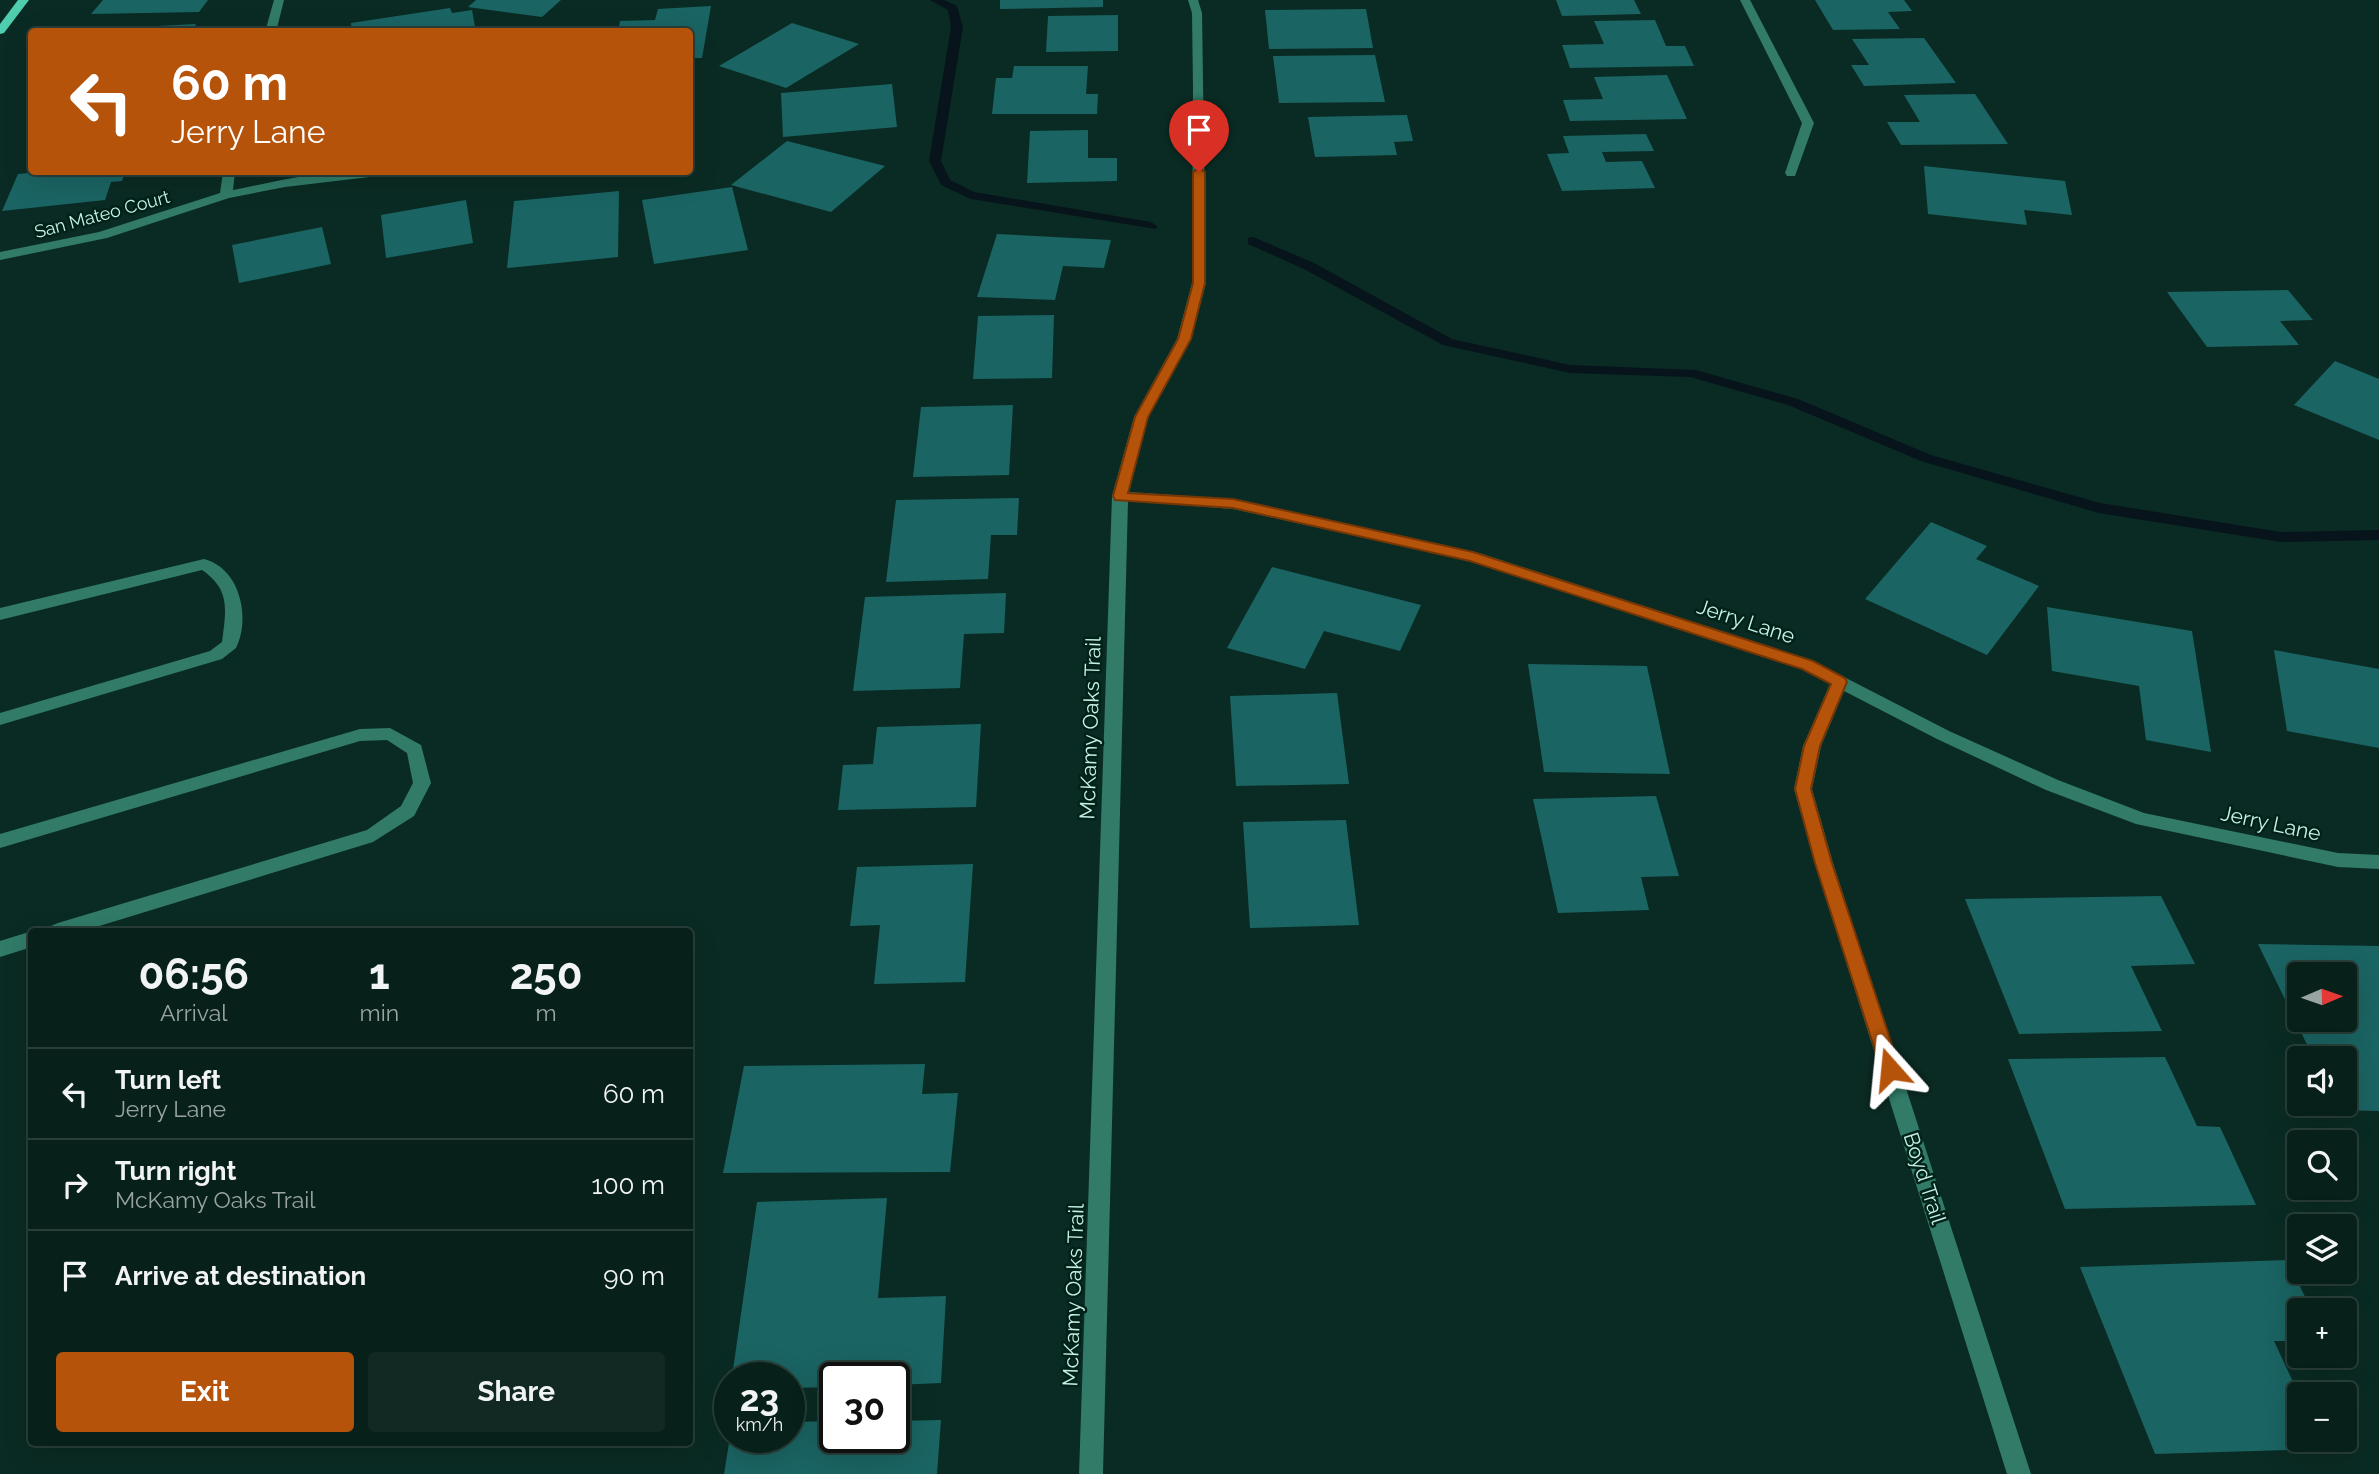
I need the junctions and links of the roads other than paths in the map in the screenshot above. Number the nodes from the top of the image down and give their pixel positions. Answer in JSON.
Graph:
{"nodes":[{"id":1,"x":24,"y":0,"type":"edge"},
{"id":2,"x":279,"y":0,"type":"edge"},
{"id":3,"x":1193,"y":0,"type":"edge"},
{"id":4,"x":1745,"y":0,"type":"edge"},
{"id":5,"x":271,"y":28,"type":"edge"},
{"id":6,"x":0,"y":30,"type":"edge"},
{"id":7,"x":1791,"y":173,"type":"dead end"},
{"id":8,"x":229,"y":175,"type":"edge"},
{"id":9,"x":353,"y":175,"type":"edge"},
{"id":10,"x":226,"y":195,"type":"junction"},
{"id":11,"x":0,"y":256,"type":"edge"},
{"id":12,"x":1120,"y":496,"type":"junction"},
{"id":13,"x":0,"y":614,"type":"edge"},
{"id":14,"x":1839,"y":682,"type":"junction"},
{"id":15,"x":0,"y":719,"type":"edge"},
{"id":16,"x":0,"y":841,"type":"edge"},
{"id":17,"x":2379,"y":862,"type":"edge"},
{"id":18,"x":68,"y":928,"type":"edge"},
{"id":19,"x":28,"y":940,"type":"edge"},
{"id":20,"x":0,"y":949,"type":"edge"},
{"id":21,"x":1091,"y":1474,"type":"edge"},
{"id":22,"x":2020,"y":1474,"type":"edge"}],
"edges":[{"from":1,"to":6,"type":"main road"},
{"from":2,"to":5,"type":"street"},
{"from":3,"to":12,"type":"street","name":"McKamy Oaks Trail"},
{"from":4,"to":7,"type":"street"},
{"from":8,"to":10,"type":"street"},
{"from":9,"to":10,"type":"street","name":"San Mateo Court"},
{"from":10,"to":11,"type":"street","name":"San Mateo Court"},
{"from":12,"to":14,"type":"street","name":"Jerry Lane"},
{"from":12,"to":21,"type":"street","name":"McKamy Oaks Trail"},
{"from":13,"to":15,"type":"street"},
{"from":14,"to":17,"type":"street","name":"Jerry Lane"},
{"from":14,"to":22,"type":"street","name":"Boyd Trail"},
{"from":16,"to":18,"type":"street"},
{"from":19,"to":20,"type":"street"}]}
